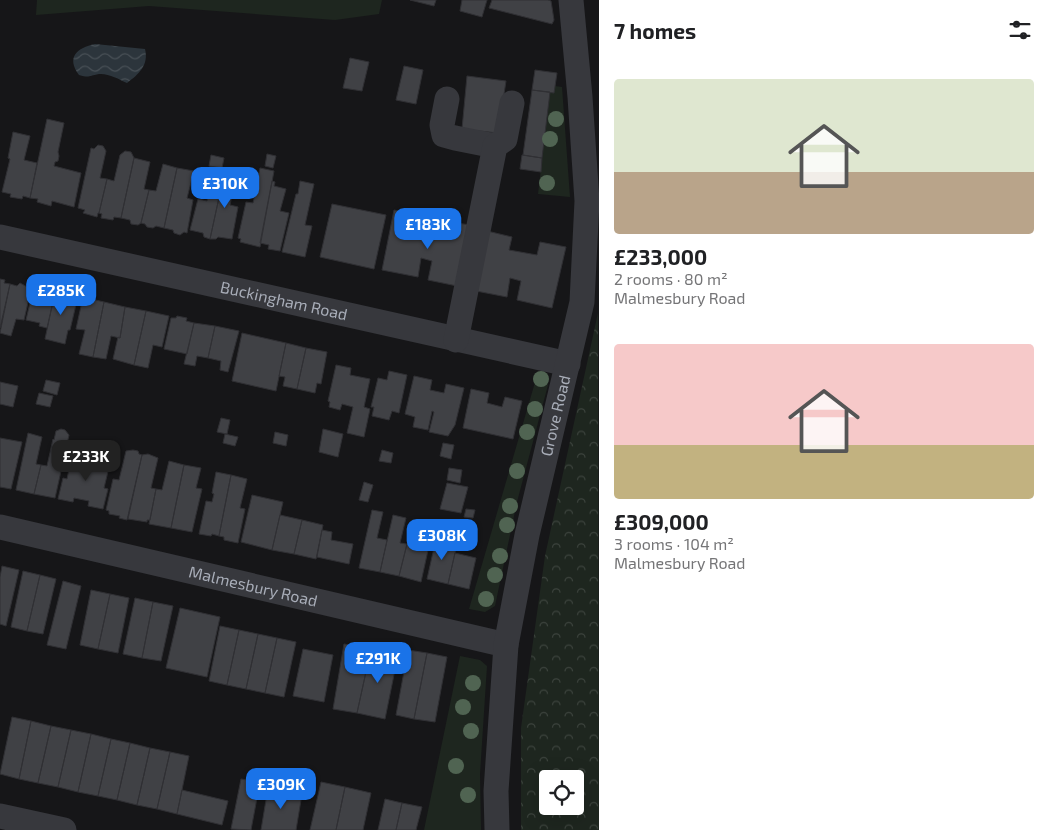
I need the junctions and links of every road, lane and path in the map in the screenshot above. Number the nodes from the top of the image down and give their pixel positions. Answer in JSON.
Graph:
{"nodes":[{"id":1,"x":571,"y":0,"type":"edge"},
{"id":2,"x":446,"y":99,"type":"dead end"},
{"id":3,"x":512,"y":103,"type":"dead end"},
{"id":4,"x":495,"y":146,"type":"junction"},
{"id":5,"x":0,"y":237,"type":"edge"},
{"id":6,"x":456,"y":340,"type":"junction"},
{"id":7,"x":568,"y":364,"type":"junction"},
{"id":8,"x":0,"y":527,"type":"edge"},
{"id":9,"x":506,"y":646,"type":"junction"},
{"id":10,"x":0,"y":816,"type":"edge"},
{"id":11,"x":64,"y":830,"type":"edge"},
{"id":12,"x":497,"y":830,"type":"edge"}],
"edges":[{"from":1,"to":7,"type":"street","name":"Grove Road"},
{"from":2,"to":4,"type":"street"},
{"from":3,"to":4,"type":"street"},
{"from":4,"to":6,"type":"street"},
{"from":5,"to":6,"type":"street","name":"Buckingham Road"},
{"from":6,"to":7,"type":"street","name":"Buckingham Road"},
{"from":7,"to":9,"type":"street","name":"Grove Road"},
{"from":8,"to":9,"type":"street","name":"Malmesbury Road"},
{"from":9,"to":12,"type":"street","name":"Grove Road"},
{"from":10,"to":11,"type":"street"}]}
